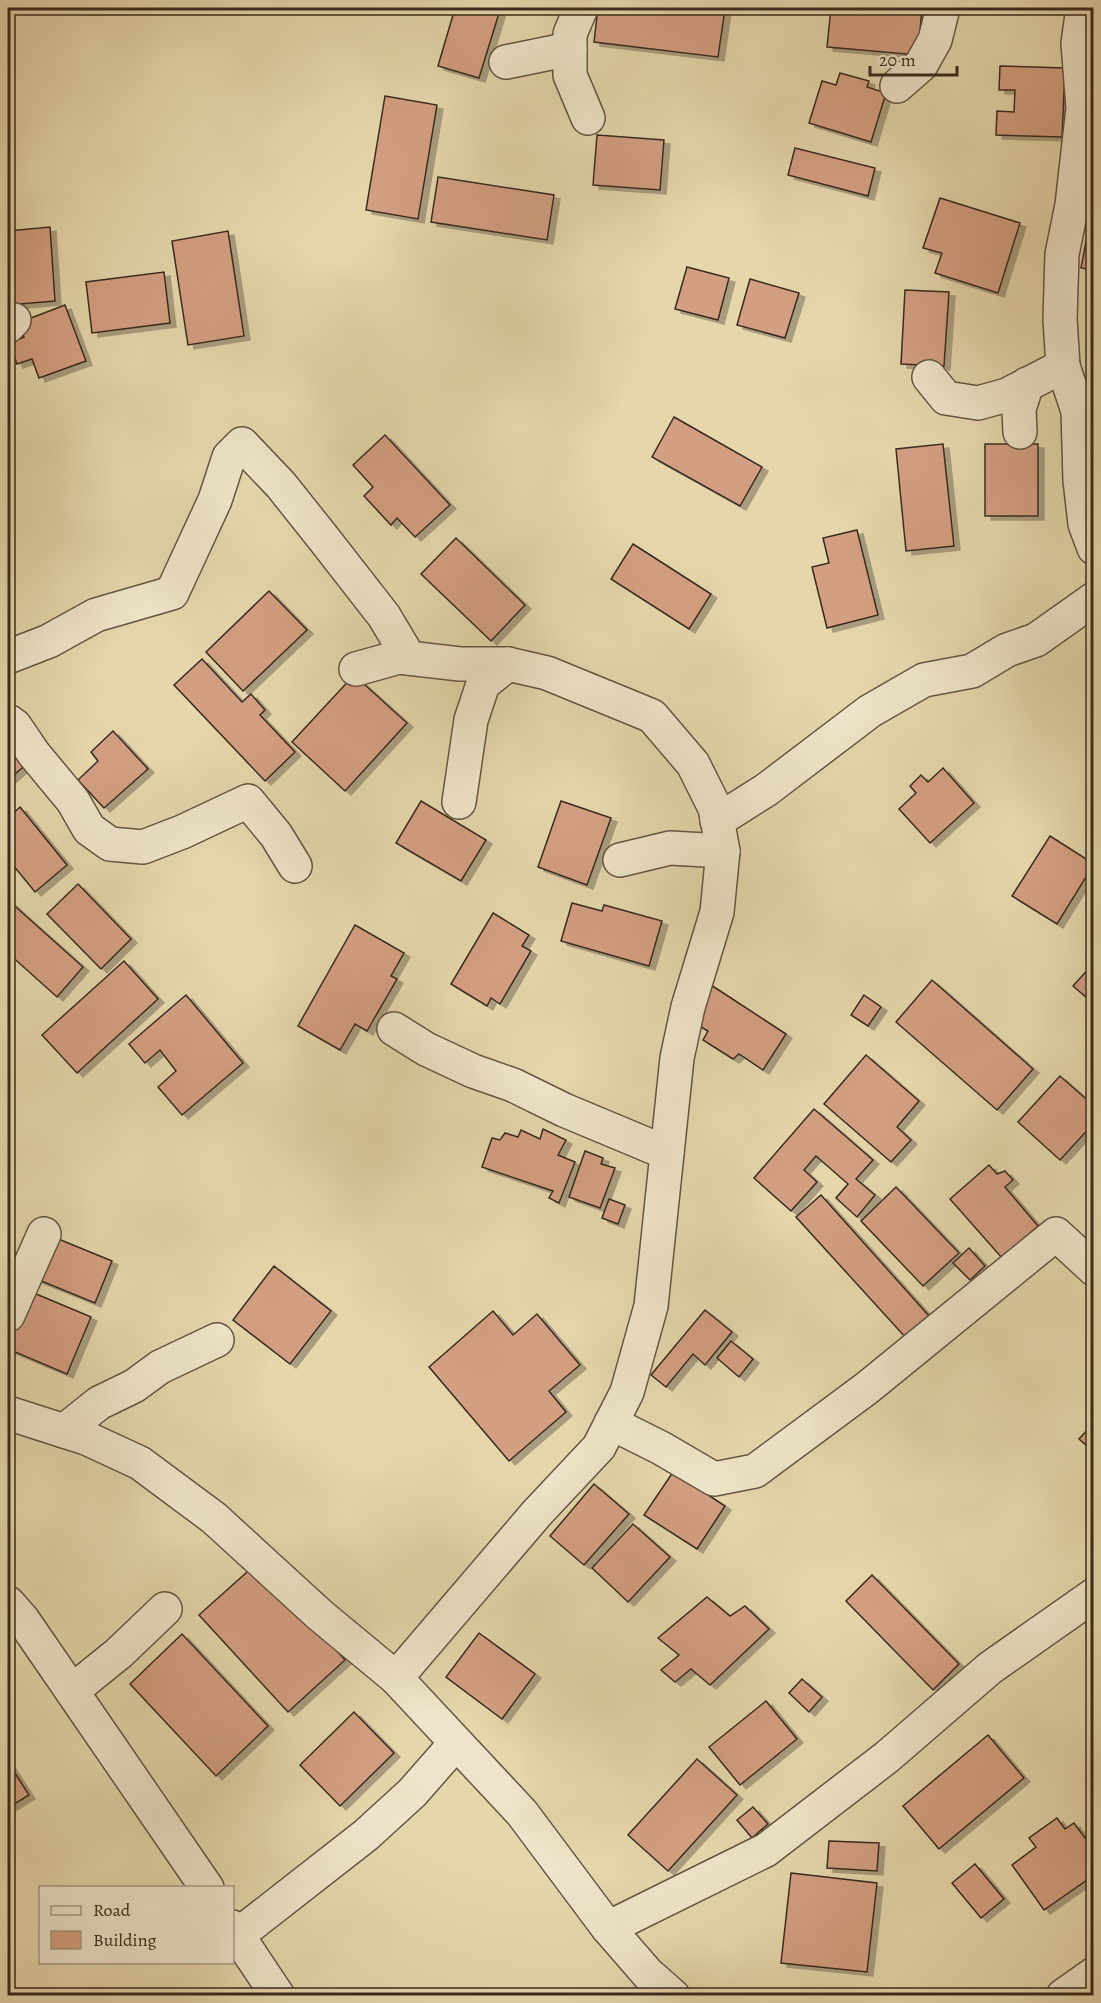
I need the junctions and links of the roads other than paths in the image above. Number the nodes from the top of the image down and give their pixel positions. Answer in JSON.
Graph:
{"nodes":[{"id":1,"x":581,"y":8,"type":"edge"},
{"id":2,"x":943,"y":8,"type":"edge"},
{"id":3,"x":1083,"y":8,"type":"edge"},
{"id":4,"x":570,"y":49,"type":"junction"},
{"id":5,"x":506,"y":62,"type":"dead end"},
{"id":6,"x":897,"y":86,"type":"dead end"},
{"id":7,"x":588,"y":118,"type":"dead end"},
{"id":8,"x":1083,"y":203,"type":"edge"},
{"id":9,"x":1063,"y":366,"type":"junction"},
{"id":10,"x":928,"y":377,"type":"dead end"},
{"id":11,"x":1026,"y":384,"type":"junction"},
{"id":12,"x":1020,"y":432,"type":"dead end"},
{"id":13,"x":1094,"y":548,"type":"edge"},
{"id":14,"x":1094,"y":599,"type":"edge"},
{"id":15,"x":8,"y":657,"type":"edge"},
{"id":16,"x":409,"y":658,"type":"junction"},
{"id":17,"x":508,"y":664,"type":"junction"},
{"id":18,"x":356,"y":669,"type":"dead end"},
{"id":19,"x":8,"y":721,"type":"edge"},
{"id":20,"x":459,"y":802,"type":"dead end"},
{"id":21,"x":720,"y":836,"type":"junction"},
{"id":22,"x":620,"y":860,"type":"dead end"},
{"id":23,"x":294,"y":866,"type":"dead end"},
{"id":24,"x":394,"y":1029,"type":"dead end"},
{"id":25,"x":667,"y":1153,"type":"junction"},
{"id":26,"x":44,"y":1234,"type":"dead end"},
{"id":27,"x":1094,"y":1269,"type":"edge"},
{"id":28,"x":8,"y":1316,"type":"edge"},
{"id":29,"x":217,"y":1340,"type":"dead end"},
{"id":30,"x":8,"y":1413,"type":"edge"},
{"id":31,"x":611,"y":1422,"type":"junction"},
{"id":32,"x":64,"y":1431,"type":"junction"},
{"id":33,"x":1094,"y":1595,"type":"edge"},
{"id":34,"x":165,"y":1609,"type":"dead end"},
{"id":35,"x":13,"y":1617,"type":"edge"},
{"id":36,"x":396,"y":1678,"type":"junction"},
{"id":37,"x":72,"y":1691,"type":"junction"},
{"id":38,"x":456,"y":1743,"type":"junction"},
{"id":39,"x":206,"y":1886,"type":"edge"},
{"id":40,"x":608,"y":1928,"type":"junction"},
{"id":41,"x":235,"y":1931,"type":"edge"},
{"id":42,"x":1094,"y":1974,"type":"edge"},
{"id":43,"x":265,"y":1991,"type":"edge"},
{"id":44,"x":673,"y":1995,"type":"edge"},
{"id":45,"x":1063,"y":1995,"type":"edge"}],
"edges":[{"from":1,"to":4,"type":"street"},
{"from":2,"to":6,"type":"street"},
{"from":3,"to":8,"type":"street"},
{"from":4,"to":5,"type":"street"},
{"from":4,"to":7,"type":"street"},
{"from":8,"to":9,"type":"street"},
{"from":9,"to":11,"type":"street"},
{"from":9,"to":13,"type":"street"},
{"from":10,"to":11,"type":"street"},
{"from":11,"to":12,"type":"street"},
{"from":14,"to":21,"type":"street"},
{"from":15,"to":16,"type":"street"},
{"from":16,"to":17,"type":"street"},
{"from":16,"to":18,"type":"street"},
{"from":17,"to":20,"type":"street"},
{"from":17,"to":21,"type":"street"},
{"from":19,"to":23,"type":"street"},
{"from":21,"to":22,"type":"street"},
{"from":21,"to":25,"type":"street"},
{"from":24,"to":25,"type":"street"},
{"from":25,"to":31,"type":"street"},
{"from":26,"to":28,"type":"street"},
{"from":27,"to":31,"type":"street"},
{"from":29,"to":32,"type":"street"},
{"from":30,"to":32,"type":"street"},
{"from":31,"to":36,"type":"street"},
{"from":32,"to":36,"type":"street"},
{"from":33,"to":40,"type":"street"},
{"from":34,"to":37,"type":"street"},
{"from":35,"to":37,"type":"street"},
{"from":36,"to":38,"type":"street"},
{"from":37,"to":39,"type":"street"},
{"from":38,"to":40,"type":"street"},
{"from":38,"to":41,"type":"street"},
{"from":40,"to":44,"type":"street"},
{"from":41,"to":43,"type":"street"},
{"from":42,"to":45,"type":"street"}]}
